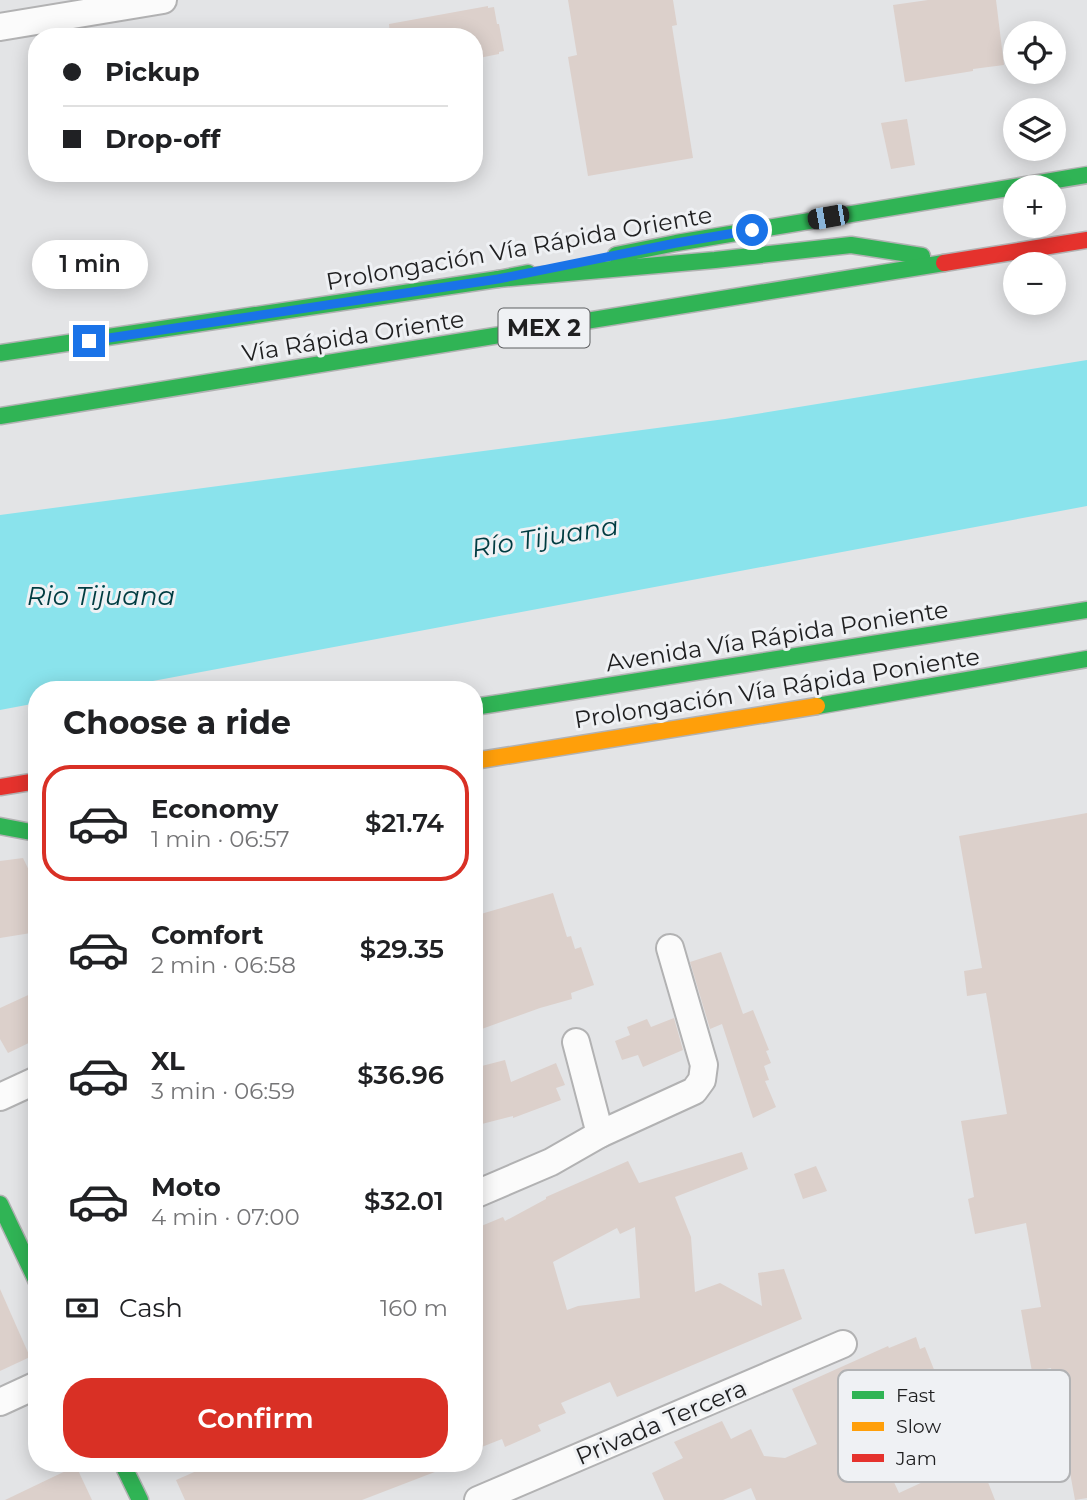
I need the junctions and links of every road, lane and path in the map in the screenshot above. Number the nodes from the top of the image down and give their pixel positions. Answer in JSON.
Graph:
{"nodes":[{"id":1,"x":163,"y":0,"type":"edge"},
{"id":2,"x":0,"y":27,"type":"edge"},
{"id":3,"x":1087,"y":175,"type":"edge"},
{"id":4,"x":1087,"y":240,"type":"edge"},
{"id":5,"x":959,"y":261,"type":"junction"},
{"id":6,"x":498,"y":279,"type":"junction"},
{"id":7,"x":0,"y":353,"type":"edge"},
{"id":8,"x":0,"y":416,"type":"edge"},
{"id":9,"x":1087,"y":610,"type":"edge"},
{"id":10,"x":1087,"y":659,"type":"edge"},
{"id":11,"x":483,"y":706,"type":"edge"},
{"id":12,"x":483,"y":760,"type":"edge"},
{"id":13,"x":28,"y":783,"type":"edge"},
{"id":14,"x":0,"y":788,"type":"edge"},
{"id":15,"x":0,"y":826,"type":"edge"},
{"id":16,"x":28,"y":831,"type":"edge"},
{"id":17,"x":28,"y":833,"type":"edge"},
{"id":18,"x":0,"y":838,"type":"edge"},
{"id":19,"x":670,"y":948,"type":"dead end"},
{"id":20,"x":576,"y":1042,"type":"dead end"},
{"id":21,"x":28,"y":1084,"type":"edge"},
{"id":22,"x":0,"y":1097,"type":"edge"},
{"id":23,"x":600,"y":1133,"type":"junction"},
{"id":24,"x":483,"y":1191,"type":"edge"},
{"id":25,"x":0,"y":1204,"type":"edge"},
{"id":26,"x":28,"y":1263,"type":"edge"},
{"id":27,"x":844,"y":1343,"type":"dead end"},
{"id":28,"x":28,"y":1389,"type":"edge"},
{"id":29,"x":0,"y":1402,"type":"edge"},
{"id":30,"x":126,"y":1472,"type":"edge"},
{"id":31,"x":140,"y":1500,"type":"edge"},
{"id":32,"x":478,"y":1500,"type":"edge"}],
"edges":[{"from":1,"to":2,"type":"street"},
{"from":3,"to":6,"type":"main road","name":"Prolongación Vía Rápida Oriente"},
{"from":4,"to":5,"type":"main road","name":"Vía Rápida Oriente","number":"MEX 2"},
{"from":5,"to":6,"type":"main road"},
{"from":5,"to":8,"type":"main road","name":"Vía Rápida Oriente","number":"MEX 2"},
{"from":6,"to":7,"type":"main road","name":"Prolongación Vía Rápida Oriente"},
{"from":9,"to":11,"type":"main road","name":"Avenida Vía Rápida Poniente"},
{"from":10,"to":12,"type":"main road","name":"Prolongación Vía Rápida Poniente"},
{"from":13,"to":14,"type":"main road"},
{"from":15,"to":16,"type":"main road"},
{"from":17,"to":18,"type":"main road"},
{"from":19,"to":23,"type":"street"},
{"from":20,"to":23,"type":"street"},
{"from":21,"to":22,"type":"street"},
{"from":23,"to":24,"type":"street"},
{"from":25,"to":26,"type":"main road"},
{"from":27,"to":32,"type":"street","name":"Privada Tercera"},
{"from":28,"to":29,"type":"street"},
{"from":30,"to":31,"type":"main road"}]}
